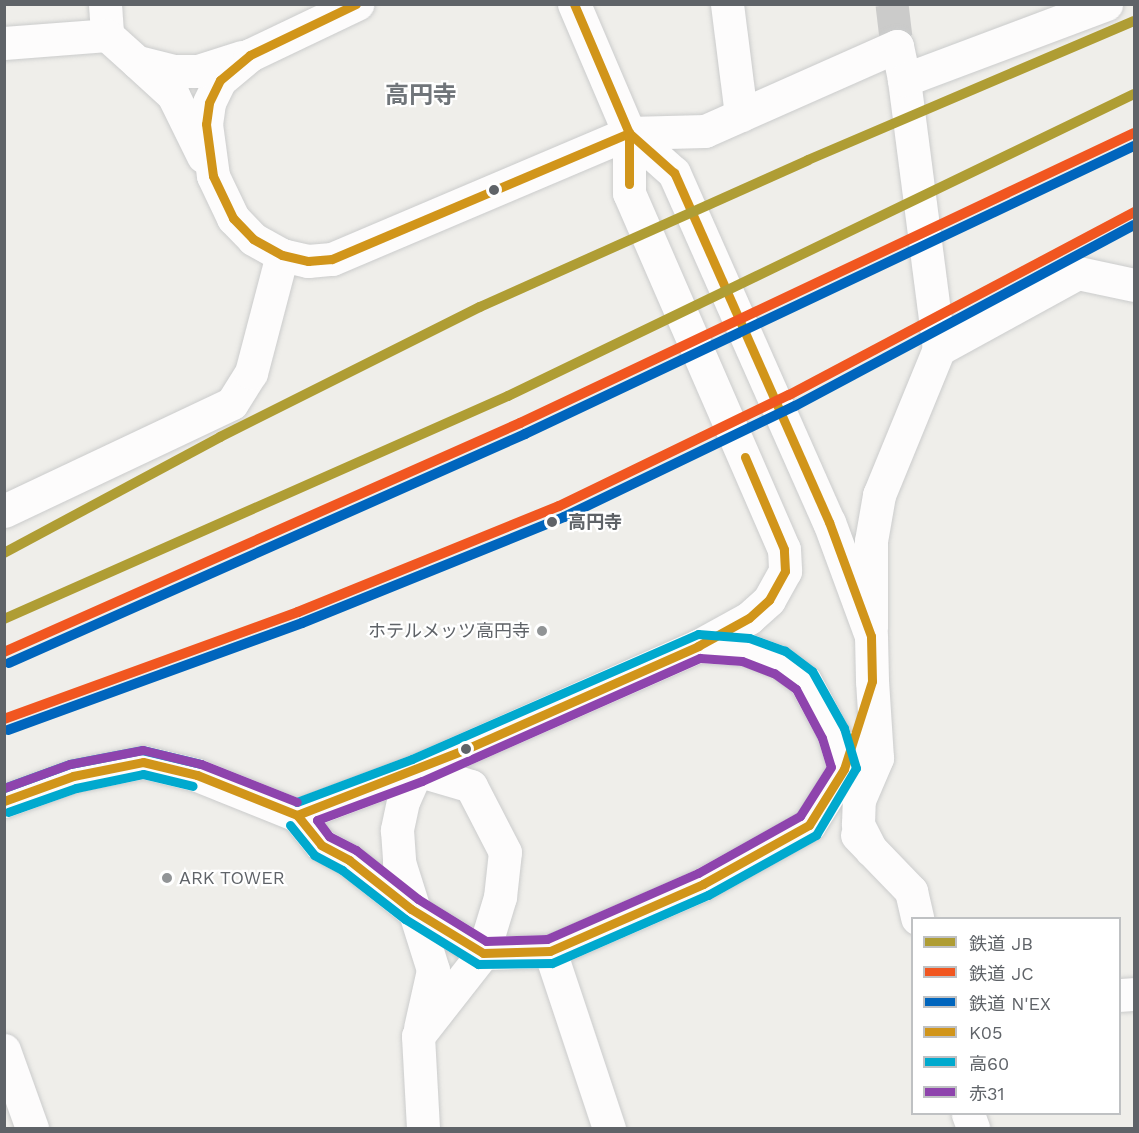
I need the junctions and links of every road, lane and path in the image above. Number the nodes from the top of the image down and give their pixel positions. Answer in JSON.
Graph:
{"nodes":[{"id":1,"x":357,"y":4,"type":"edge"},
{"id":2,"x":574,"y":4,"type":"edge"},
{"id":3,"x":727,"y":4,"type":"edge"},
{"id":4,"x":1098,"y":6,"type":"edge"},
{"id":5,"x":106,"y":20,"type":"edge"},
{"id":6,"x":4,"y":43,"type":"edge"},
{"id":7,"x":250,"y":55,"type":"junction"},
{"id":8,"x":137,"y":62,"type":"junction"},
{"id":9,"x":904,"y":80,"type":"junction"},
{"id":10,"x":741,"y":115,"type":"junction"},
{"id":11,"x":629,"y":133,"type":"junction"},
{"id":12,"x":213,"y":176,"type":"junction"},
{"id":13,"x":282,"y":255,"type":"junction"},
{"id":14,"x":1134,"y":285,"type":"edge"},
{"id":15,"x":939,"y":348,"type":"junction"},
{"id":16,"x":4,"y":511,"type":"edge"},
{"id":17,"x":871,"y":636,"type":"junction"},
{"id":18,"x":698,"y":646,"type":"junction"},
{"id":19,"x":872,"y":681,"type":"junction"},
{"id":20,"x":844,"y":769,"type":"junction"},
{"id":21,"x":417,"y":770,"type":"junction"},
{"id":22,"x":4,"y":801,"type":"edge"},
{"id":23,"x":297,"y":815,"type":"junction"},
{"id":24,"x":809,"y":825,"type":"junction"},
{"id":25,"x":871,"y":850,"type":"junction"},
{"id":26,"x":411,"y":909,"type":"junction"},
{"id":27,"x":917,"y":917,"type":"edge"},
{"id":28,"x":550,"y":951,"type":"junction"},
{"id":29,"x":483,"y":953,"type":"junction"},
{"id":30,"x":418,"y":1036,"type":"junction"},
{"id":31,"x":4,"y":1050,"type":"edge"},
{"id":32,"x":32,"y":1128,"type":"edge"},
{"id":33,"x":423,"y":1128,"type":"edge"},
{"id":34,"x":609,"y":1128,"type":"edge"}],
"edges":[{"from":1,"to":7,"type":"street"},
{"from":2,"to":11,"type":"street"},
{"from":3,"to":10,"type":"street"},
{"from":4,"to":9,"type":"street"},
{"from":5,"to":6,"type":"street"},
{"from":5,"to":8,"type":"street"},
{"from":7,"to":8,"type":"street"},
{"from":7,"to":12,"type":"street"},
{"from":8,"to":12,"type":"street"},
{"from":9,"to":10,"type":"street"},
{"from":9,"to":15,"type":"street"},
{"from":10,"to":11,"type":"street"},
{"from":11,"to":13,"type":"street"},
{"from":11,"to":17,"type":"street"},
{"from":11,"to":18,"type":"street"},
{"from":12,"to":13,"type":"street"},
{"from":13,"to":16,"type":"street"},
{"from":14,"to":15,"type":"street"},
{"from":15,"to":17,"type":"street"},
{"from":17,"to":19,"type":"street"},
{"from":18,"to":20,"type":"street"},
{"from":18,"to":21,"type":"street"},
{"from":19,"to":20,"type":"street"},
{"from":19,"to":25,"type":"street"},
{"from":20,"to":24,"type":"street"},
{"from":21,"to":23,"type":"street"},
{"from":21,"to":26,"type":"street"},
{"from":21,"to":29,"type":"street"},
{"from":22,"to":23,"type":"street"},
{"from":23,"to":26,"type":"street"},
{"from":24,"to":25,"type":"street"},
{"from":24,"to":28,"type":"street"},
{"from":25,"to":27,"type":"street"},
{"from":26,"to":29,"type":"street"},
{"from":26,"to":30,"type":"street"},
{"from":28,"to":29,"type":"street"},
{"from":28,"to":34,"type":"street"},
{"from":29,"to":30,"type":"street"},
{"from":30,"to":33,"type":"street"},
{"from":31,"to":32,"type":"street"}]}
